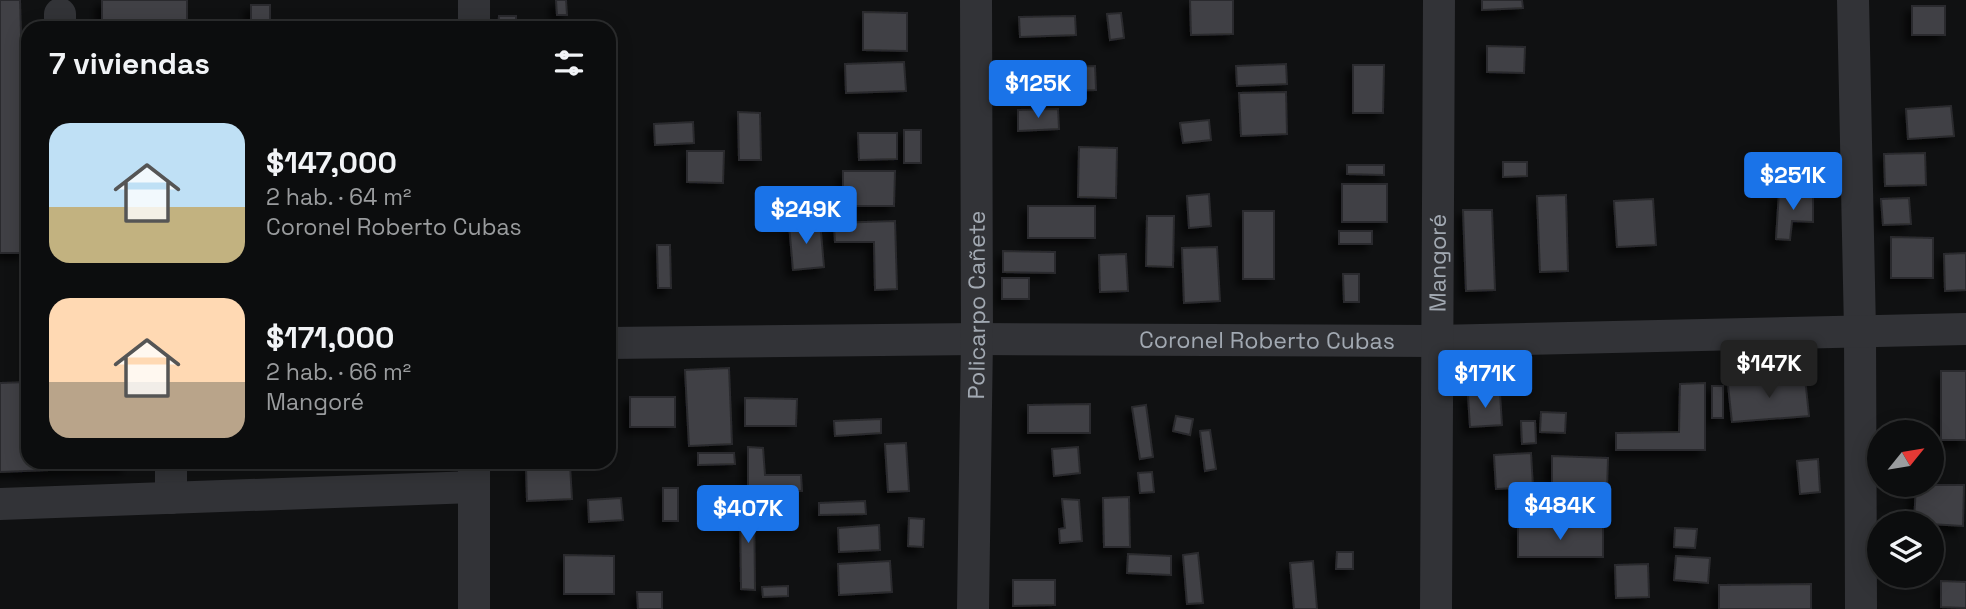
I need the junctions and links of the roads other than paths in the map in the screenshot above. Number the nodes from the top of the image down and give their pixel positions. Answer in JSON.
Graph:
{"nodes":[{"id":1,"x":474,"y":0,"type":"edge"},
{"id":2,"x":976,"y":0,"type":"edge"},
{"id":3,"x":1439,"y":0,"type":"edge"},
{"id":4,"x":1853,"y":0,"type":"edge"},
{"id":5,"x":474,"y":21,"type":"edge"},
{"id":6,"x":1966,"y":329,"type":"edge"},
{"id":7,"x":1860,"y":330,"type":"junction"},
{"id":8,"x":977,"y":339,"type":"junction"},
{"id":9,"x":1435,"y":341,"type":"junction"},
{"id":10,"x":616,"y":343,"type":"edge"},
{"id":11,"x":171,"y":469,"type":"edge"},
{"id":12,"x":474,"y":474,"type":"edge"},
{"id":13,"x":171,"y":498,"type":"junction"},
{"id":14,"x":0,"y":504,"type":"edge"},
{"id":15,"x":474,"y":609,"type":"edge"},
{"id":16,"x":973,"y":609,"type":"edge"},
{"id":17,"x":1436,"y":609,"type":"edge"},
{"id":18,"x":1861,"y":609,"type":"edge"}],
"edges":[{"from":1,"to":5,"type":"street"},
{"from":2,"to":8,"type":"street","name":"Policarpo Cañete"},
{"from":3,"to":9,"type":"street","name":"Mangoré"},
{"from":4,"to":7,"type":"street"},
{"from":6,"to":7,"type":"street","name":"Coronel Roberto Cubas"},
{"from":7,"to":9,"type":"street","name":"Coronel Roberto Cubas"},
{"from":7,"to":18,"type":"street"},
{"from":8,"to":9,"type":"street","name":"Coronel Roberto Cubas"},
{"from":8,"to":10,"type":"street","name":"Coronel Roberto Cubas"},
{"from":8,"to":16,"type":"street","name":"Policarpo Cañete"},
{"from":9,"to":17,"type":"street","name":"Mangoré"},
{"from":11,"to":13,"type":"street"},
{"from":12,"to":13,"type":"street"},
{"from":12,"to":15,"type":"street"},
{"from":13,"to":14,"type":"street"}]}
